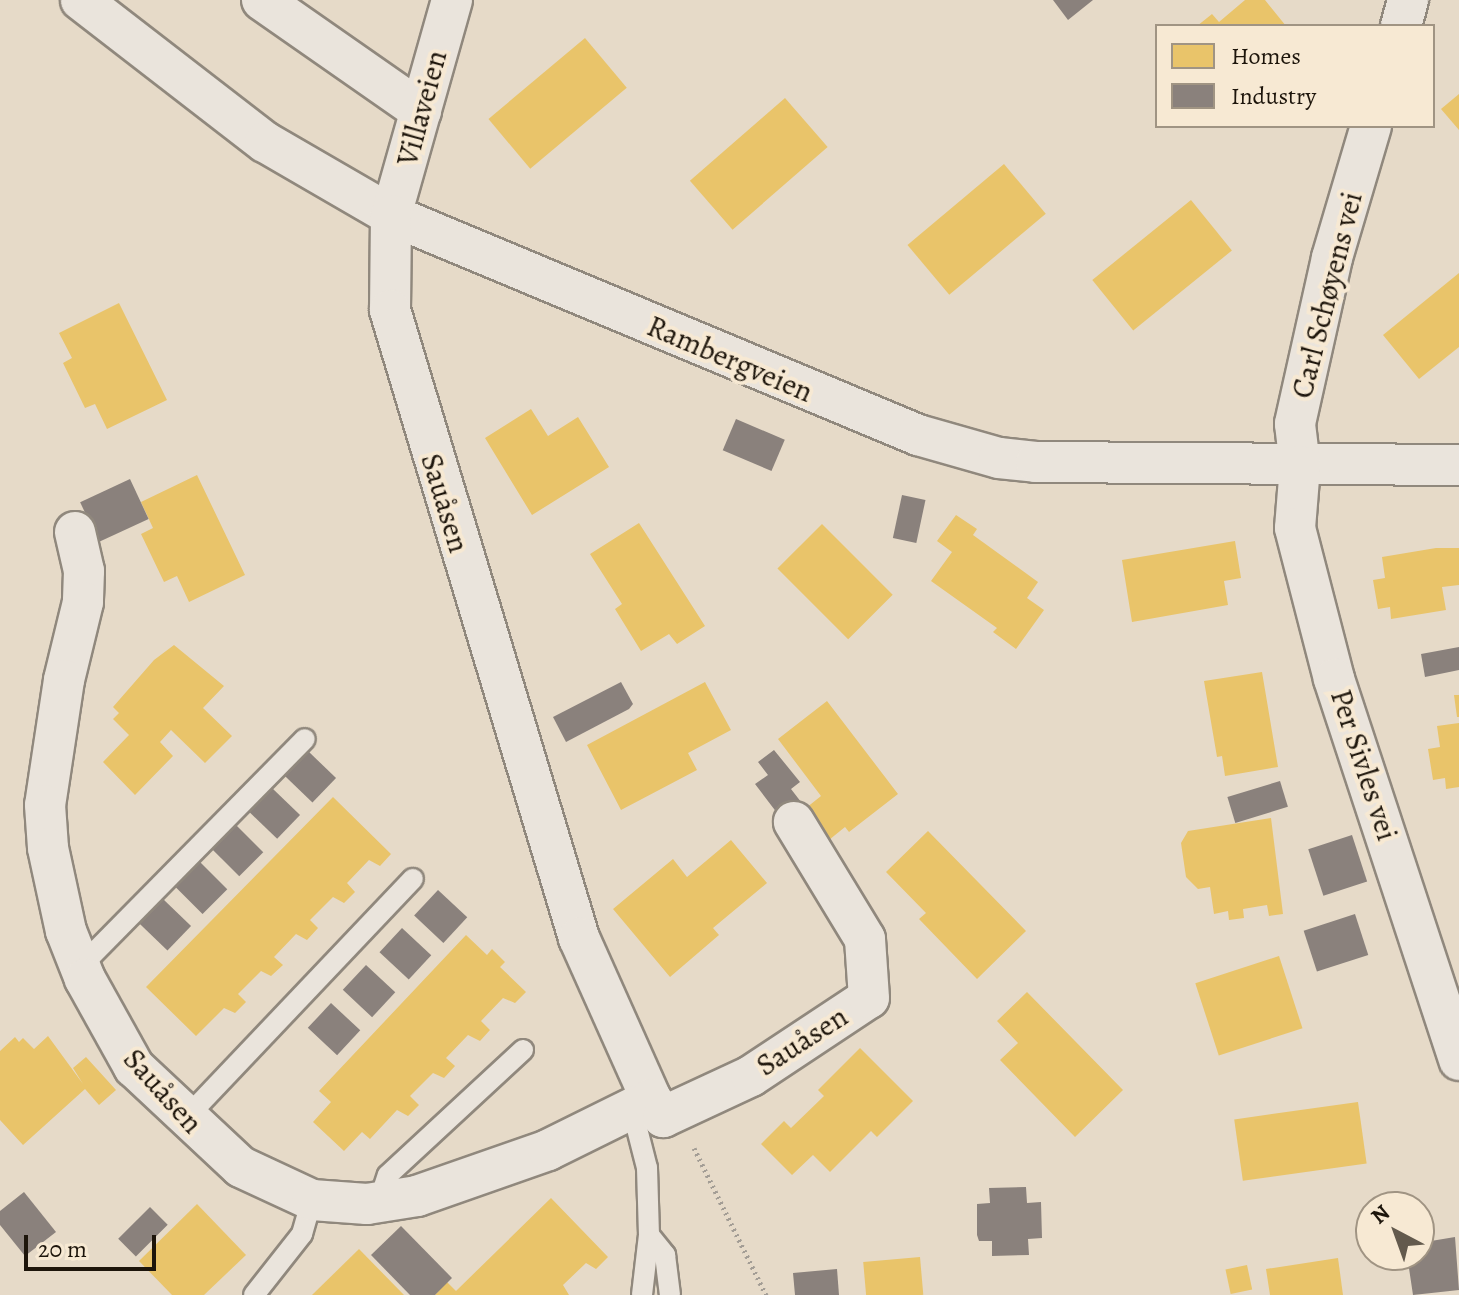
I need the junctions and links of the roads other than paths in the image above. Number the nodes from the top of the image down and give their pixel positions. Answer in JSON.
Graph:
{"nodes":[{"id":1,"x":81,"y":0,"type":"edge"},
{"id":2,"x":262,"y":0,"type":"edge"},
{"id":3,"x":452,"y":0,"type":"edge"},
{"id":4,"x":1408,"y":0,"type":"edge"},
{"id":5,"x":1402,"y":24,"type":"edge"},
{"id":6,"x":421,"y":111,"type":"junction"},
{"id":7,"x":1370,"y":128,"type":"edge"},
{"id":8,"x":391,"y":215,"type":"junction"},
{"id":9,"x":1459,"y":465,"type":"edge"},
{"id":10,"x":1300,"y":466,"type":"junction"},
{"id":11,"x":75,"y":532,"type":"dead end"},
{"id":12,"x":305,"y":739,"type":"dead end"},
{"id":13,"x":794,"y":822,"type":"dead end"},
{"id":14,"x":413,"y":879,"type":"dead end"},
{"id":15,"x":80,"y":967,"type":"junction"},
{"id":16,"x":523,"y":1050,"type":"dead end"},
{"id":17,"x":1459,"y":1060,"type":"edge"},
{"id":18,"x":649,"y":1108,"type":"junction"},
{"id":19,"x":185,"y":1119,"type":"junction"},
{"id":20,"x":312,"y":1200,"type":"junction"},
{"id":21,"x":379,"y":1202,"type":"junction"},
{"id":22,"x":649,"y":1235,"type":"junction"},
{"id":23,"x":254,"y":1295,"type":"edge"},
{"id":24,"x":642,"y":1295,"type":"edge"},
{"id":25,"x":670,"y":1295,"type":"edge"}],
"edges":[{"from":1,"to":8,"type":"street","name":"Rambergveien"},
{"from":2,"to":6,"type":"street"},
{"from":3,"to":6,"type":"street","name":"Villaveien"},
{"from":4,"to":5,"type":"street"},
{"from":6,"to":8,"type":"street","name":"Villaveien"},
{"from":7,"to":10,"type":"street","name":"Carl Schøyens vei"},
{"from":8,"to":10,"type":"street","name":"Rambergveien"},
{"from":8,"to":18,"type":"street","name":"Sauåsen"},
{"from":9,"to":10,"type":"street","name":"Rambergveien"},
{"from":10,"to":17,"type":"street","name":"Per Sivles vei"},
{"from":11,"to":15,"type":"street","name":"Sauåsen"},
{"from":12,"to":15,"type":"lane"},
{"from":13,"to":18,"type":"street","name":"Sauåsen"},
{"from":14,"to":19,"type":"lane"},
{"from":15,"to":19,"type":"street","name":"Sauåsen"},
{"from":16,"to":21,"type":"lane"},
{"from":18,"to":21,"type":"street","name":"Sauåsen"},
{"from":18,"to":22,"type":"lane"},
{"from":19,"to":20,"type":"street","name":"Sauåsen"},
{"from":20,"to":21,"type":"street","name":"Sauåsen"},
{"from":20,"to":23,"type":"lane"},
{"from":22,"to":24,"type":"lane"},
{"from":22,"to":25,"type":"lane"}]}
